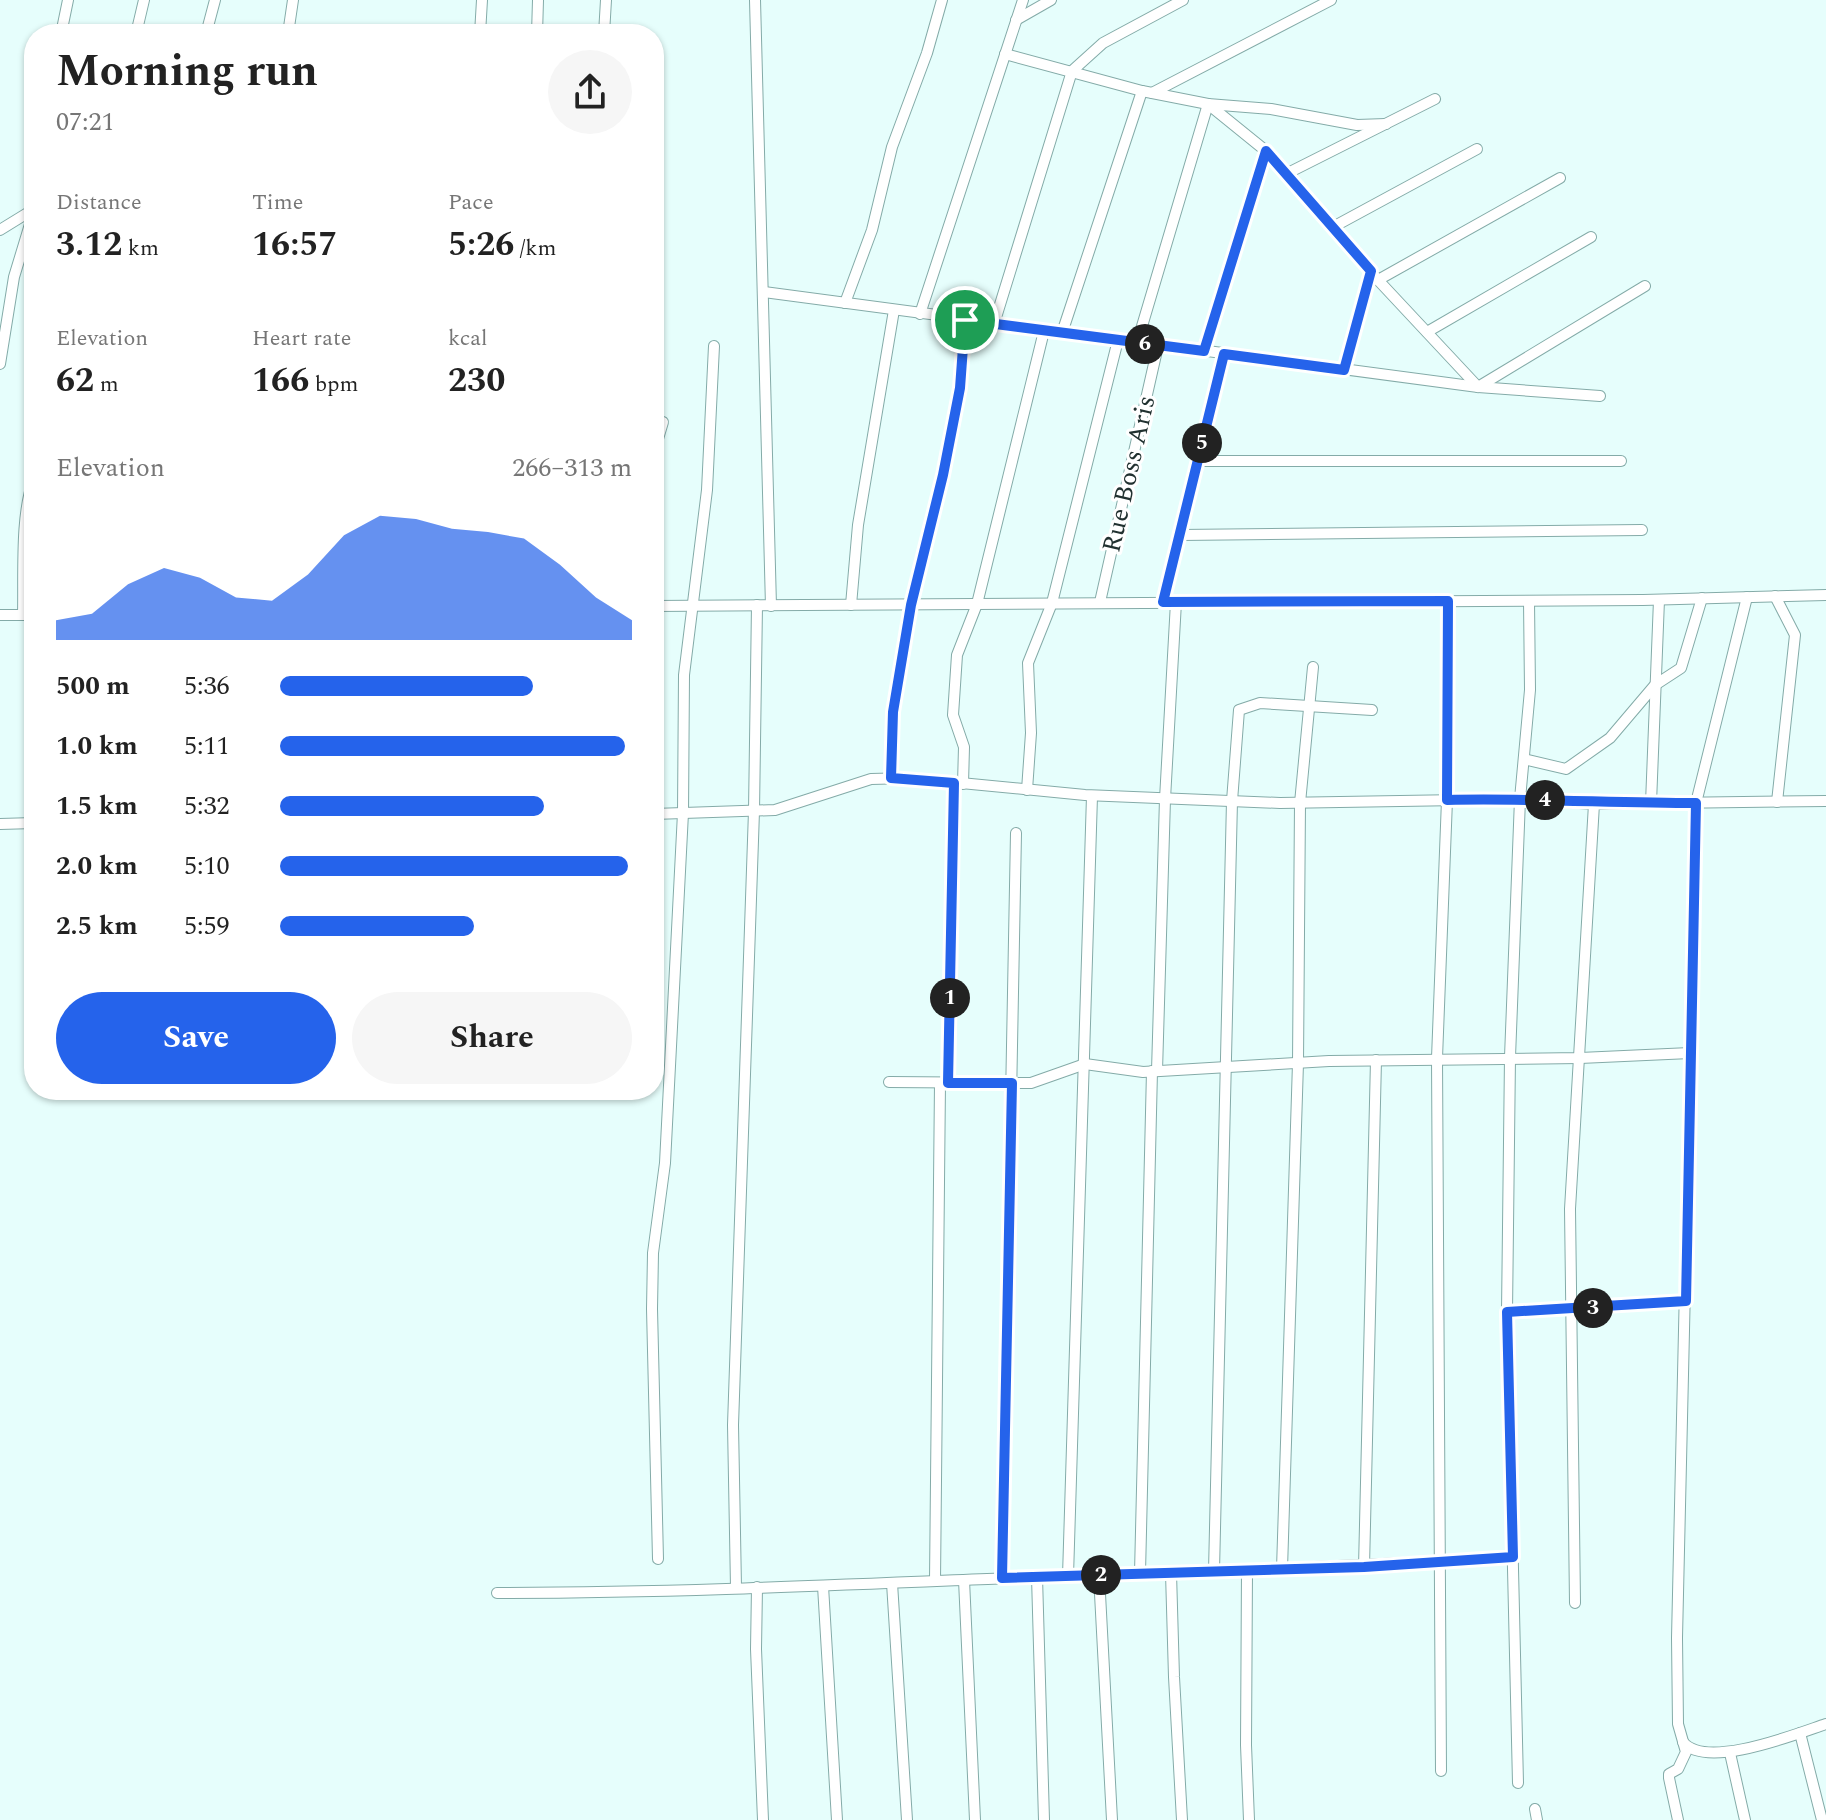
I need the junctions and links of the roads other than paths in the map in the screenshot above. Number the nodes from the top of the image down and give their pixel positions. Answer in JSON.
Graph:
{"nodes":[{"id":1,"x":68,"y":0,"type":"edge"},
{"id":2,"x":144,"y":0,"type":"edge"},
{"id":3,"x":215,"y":0,"type":"edge"},
{"id":4,"x":293,"y":0,"type":"edge"},
{"id":5,"x":482,"y":0,"type":"edge"},
{"id":6,"x":538,"y":0,"type":"edge"},
{"id":7,"x":606,"y":0,"type":"edge"},
{"id":8,"x":755,"y":0,"type":"edge"},
{"id":9,"x":942,"y":0,"type":"edge"},
{"id":10,"x":1023,"y":0,"type":"edge"},
{"id":11,"x":1051,"y":0,"type":"edge"},
{"id":12,"x":1183,"y":0,"type":"edge"},
{"id":13,"x":1331,"y":0,"type":"edge"},
{"id":14,"x":1016,"y":20,"type":"junction"},
{"id":15,"x":63,"y":24,"type":"edge"},
{"id":16,"x":138,"y":24,"type":"edge"},
{"id":17,"x":209,"y":24,"type":"edge"},
{"id":18,"x":289,"y":24,"type":"edge"},
{"id":19,"x":481,"y":24,"type":"edge"},
{"id":20,"x":537,"y":24,"type":"edge"},
{"id":21,"x":605,"y":24,"type":"edge"},
{"id":22,"x":1005,"y":54,"type":"junction"},
{"id":23,"x":1072,"y":71,"type":"junction"},
{"id":24,"x":1147,"y":92,"type":"junction"},
{"id":25,"x":1435,"y":99,"type":"dead end"},
{"id":26,"x":1208,"y":104,"type":"junction"},
{"id":27,"x":1386,"y":124,"type":"junction"},
{"id":28,"x":1477,"y":149,"type":"dead end"},
{"id":29,"x":1266,"y":151,"type":"junction"},
{"id":30,"x":1286,"y":174,"type":"junction"},
{"id":31,"x":1560,"y":178,"type":"dead end"},
{"id":32,"x":24,"y":216,"type":"edge"},
{"id":33,"x":1333,"y":227,"type":"junction"},
{"id":34,"x":0,"y":230,"type":"edge"},
{"id":35,"x":1591,"y":237,"type":"dead end"},
{"id":36,"x":24,"y":244,"type":"edge"},
{"id":37,"x":1374,"y":275,"type":"junction"},
{"id":38,"x":1645,"y":286,"type":"dead end"},
{"id":39,"x":764,"y":292,"type":"junction"},
{"id":40,"x":845,"y":303,"type":"junction"},
{"id":41,"x":894,"y":310,"type":"junction"},
{"id":42,"x":920,"y":314,"type":"junction"},
{"id":43,"x":965,"y":320,"type":"junction"},
{"id":44,"x":994,"y":324,"type":"junction"},
{"id":45,"x":1044,"y":331,"type":"junction"},
{"id":46,"x":1427,"y":332,"type":"junction"},
{"id":47,"x":1062,"y":333,"type":"junction"},
{"id":48,"x":1118,"y":340,"type":"junction"},
{"id":49,"x":1137,"y":343,"type":"junction"},
{"id":50,"x":714,"y":346,"type":"dead end"},
{"id":51,"x":1158,"y":346,"type":"junction"},
{"id":52,"x":1204,"y":351,"type":"junction"},
{"id":53,"x":1224,"y":354,"type":"junction"},
{"id":54,"x":0,"y":364,"type":"edge"},
{"id":55,"x":1344,"y":370,"type":"junction"},
{"id":56,"x":1478,"y":387,"type":"junction"},
{"id":57,"x":1600,"y":396,"type":"dead end"},
{"id":58,"x":1198,"y":461,"type":"junction"},
{"id":59,"x":1621,"y":461,"type":"dead end"},
{"id":60,"x":1642,"y":530,"type":"dead end"},
{"id":61,"x":1180,"y":535,"type":"junction"},
{"id":62,"x":1826,"y":595,"type":"edge"},
{"id":63,"x":1775,"y":596,"type":"junction"},
{"id":64,"x":1747,"y":597,"type":"junction"},
{"id":65,"x":1702,"y":598,"type":"junction"},
{"id":66,"x":1659,"y":600,"type":"junction"},
{"id":67,"x":1448,"y":601,"type":"junction"},
{"id":68,"x":1529,"y":601,"type":"junction"},
{"id":69,"x":1100,"y":602,"type":"junction"},
{"id":70,"x":1163,"y":602,"type":"junction"},
{"id":71,"x":1176,"y":602,"type":"junction"},
{"id":72,"x":1052,"y":603,"type":"junction"},
{"id":73,"x":977,"y":604,"type":"junction"},
{"id":74,"x":757,"y":605,"type":"junction"},
{"id":75,"x":851,"y":605,"type":"junction"},
{"id":76,"x":911,"y":605,"type":"junction"},
{"id":77,"x":664,"y":606,"type":"edge"},
{"id":78,"x":695,"y":606,"type":"junction"},
{"id":79,"x":771,"y":606,"type":"junction"},
{"id":80,"x":0,"y":615,"type":"edge"},
{"id":81,"x":24,"y":615,"type":"edge"},
{"id":82,"x":1313,"y":667,"type":"dead end"},
{"id":83,"x":1655,"y":685,"type":"junction"},
{"id":84,"x":1309,"y":705,"type":"junction"},
{"id":85,"x":1372,"y":710,"type":"dead end"},
{"id":86,"x":1524,"y":759,"type":"junction"},
{"id":87,"x":891,"y":778,"type":"junction"},
{"id":88,"x":959,"y":784,"type":"junction"},
{"id":89,"x":1027,"y":790,"type":"junction"},
{"id":90,"x":1092,"y":796,"type":"junction"},
{"id":91,"x":1165,"y":799,"type":"junction"},
{"id":92,"x":1520,"y":799,"type":"junction"},
{"id":93,"x":1447,"y":800,"type":"junction"},
{"id":94,"x":1232,"y":801,"type":"junction"},
{"id":95,"x":1826,"y":801,"type":"edge"},
{"id":96,"x":1777,"y":802,"type":"junction"},
{"id":97,"x":1300,"y":803,"type":"junction"},
{"id":98,"x":1651,"y":803,"type":"junction"},
{"id":99,"x":1696,"y":803,"type":"junction"},
{"id":100,"x":1594,"y":804,"type":"junction"},
{"id":101,"x":754,"y":811,"type":"junction"},
{"id":102,"x":683,"y":813,"type":"junction"},
{"id":103,"x":664,"y":814,"type":"edge"},
{"id":104,"x":24,"y":823,"type":"edge"},
{"id":105,"x":0,"y":824,"type":"edge"},
{"id":106,"x":1016,"y":833,"type":"dead end"},
{"id":107,"x":1690,"y":1053,"type":"junction"},
{"id":108,"x":1510,"y":1057,"type":"junction"},
{"id":109,"x":1437,"y":1058,"type":"junction"},
{"id":110,"x":1580,"y":1058,"type":"junction"},
{"id":111,"x":1376,"y":1060,"type":"junction"},
{"id":112,"x":1298,"y":1063,"type":"junction"},
{"id":113,"x":1085,"y":1064,"type":"junction"},
{"id":114,"x":1224,"y":1067,"type":"junction"},
{"id":115,"x":1154,"y":1071,"type":"junction"},
{"id":116,"x":889,"y":1082,"type":"dead end"},
{"id":117,"x":944,"y":1083,"type":"junction"},
{"id":118,"x":1012,"y":1083,"type":"junction"},
{"id":119,"x":1686,"y":1301,"type":"junction"},
{"id":120,"x":1571,"y":1309,"type":"junction"},
{"id":121,"x":1507,"y":1312,"type":"junction"},
{"id":122,"x":1513,"y":1557,"type":"junction"},
{"id":123,"x":658,"y":1559,"type":"dead end"},
{"id":124,"x":1439,"y":1562,"type":"junction"},
{"id":125,"x":1364,"y":1567,"type":"junction"},
{"id":126,"x":1282,"y":1569,"type":"junction"},
{"id":127,"x":1247,"y":1570,"type":"junction"},
{"id":128,"x":1214,"y":1571,"type":"junction"},
{"id":129,"x":1140,"y":1573,"type":"junction"},
{"id":130,"x":1171,"y":1573,"type":"junction"},
{"id":131,"x":1099,"y":1575,"type":"junction"},
{"id":132,"x":1068,"y":1576,"type":"junction"},
{"id":133,"x":1037,"y":1577,"type":"junction"},
{"id":134,"x":1002,"y":1578,"type":"junction"},
{"id":135,"x":964,"y":1580,"type":"junction"},
{"id":136,"x":935,"y":1581,"type":"junction"},
{"id":137,"x":892,"y":1583,"type":"junction"},
{"id":138,"x":823,"y":1586,"type":"junction"},
{"id":139,"x":736,"y":1587,"type":"junction"},
{"id":140,"x":757,"y":1587,"type":"junction"},
{"id":141,"x":497,"y":1593,"type":"dead end"},
{"id":142,"x":1575,"y":1603,"type":"dead end"},
{"id":143,"x":1826,"y":1724,"type":"edge"},
{"id":144,"x":1800,"y":1733,"type":"junction"},
{"id":145,"x":1682,"y":1740,"type":"junction"},
{"id":146,"x":1730,"y":1753,"type":"junction"},
{"id":147,"x":1441,"y":1771,"type":"dead end"},
{"id":148,"x":1518,"y":1783,"type":"dead end"},
{"id":149,"x":763,"y":1820,"type":"edge"},
{"id":150,"x":837,"y":1820,"type":"edge"},
{"id":151,"x":907,"y":1820,"type":"edge"},
{"id":152,"x":975,"y":1820,"type":"edge"},
{"id":153,"x":1044,"y":1820,"type":"edge"},
{"id":154,"x":1112,"y":1820,"type":"edge"},
{"id":155,"x":1182,"y":1820,"type":"edge"},
{"id":156,"x":1249,"y":1820,"type":"edge"},
{"id":157,"x":1678,"y":1820,"type":"edge"},
{"id":158,"x":1745,"y":1820,"type":"edge"},
{"id":159,"x":1822,"y":1820,"type":"edge"}],
"edges":[{"from":1,"to":15,"type":"street"},
{"from":2,"to":16,"type":"street"},
{"from":3,"to":17,"type":"street"},
{"from":4,"to":18,"type":"street"},
{"from":5,"to":19,"type":"street"},
{"from":6,"to":20,"type":"street"},
{"from":7,"to":21,"type":"street"},
{"from":8,"to":39,"type":"street"},
{"from":9,"to":40,"type":"street"},
{"from":10,"to":14,"type":"street"},
{"from":11,"to":14,"type":"street"},
{"from":12,"to":23,"type":"street"},
{"from":13,"to":24,"type":"street"},
{"from":14,"to":22,"type":"street"},
{"from":22,"to":23,"type":"street"},
{"from":22,"to":42,"type":"street"},
{"from":23,"to":24,"type":"street"},
{"from":23,"to":44,"type":"street"},
{"from":24,"to":26,"type":"street"},
{"from":24,"to":47,"type":"street"},
{"from":25,"to":27,"type":"street"},
{"from":26,"to":27,"type":"street"},
{"from":26,"to":29,"type":"street"},
{"from":26,"to":49,"type":"street"},
{"from":27,"to":30,"type":"street"},
{"from":28,"to":33,"type":"street"},
{"from":29,"to":30,"type":"street"},
{"from":29,"to":52,"type":"street"},
{"from":30,"to":33,"type":"street"},
{"from":31,"to":37,"type":"street"},
{"from":32,"to":34,"type":"street"},
{"from":33,"to":37,"type":"street"},
{"from":35,"to":46,"type":"street"},
{"from":36,"to":54,"type":"street"},
{"from":37,"to":46,"type":"street"},
{"from":37,"to":55,"type":"street"},
{"from":38,"to":56,"type":"street"},
{"from":39,"to":40,"type":"street"},
{"from":39,"to":79,"type":"street"},
{"from":40,"to":41,"type":"street"},
{"from":41,"to":42,"type":"street"},
{"from":41,"to":75,"type":"street"},
{"from":42,"to":43,"type":"street"},
{"from":43,"to":44,"type":"street"},
{"from":43,"to":76,"type":"street"},
{"from":44,"to":45,"type":"street"},
{"from":45,"to":47,"type":"street"},
{"from":45,"to":73,"type":"street"},
{"from":46,"to":56,"type":"street"},
{"from":47,"to":48,"type":"street"},
{"from":48,"to":49,"type":"street"},
{"from":48,"to":72,"type":"street"},
{"from":49,"to":51,"type":"street"},
{"from":50,"to":78,"type":"street"},
{"from":51,"to":52,"type":"street"},
{"from":51,"to":69,"type":"street","name":"Rue Boss Aris"},
{"from":52,"to":53,"type":"street"},
{"from":53,"to":55,"type":"street"},
{"from":53,"to":58,"type":"street"},
{"from":55,"to":56,"type":"street"},
{"from":56,"to":57,"type":"street"},
{"from":58,"to":59,"type":"street"},
{"from":58,"to":61,"type":"street"},
{"from":60,"to":61,"type":"street"},
{"from":61,"to":70,"type":"street"},
{"from":62,"to":63,"type":"street"},
{"from":63,"to":64,"type":"street"},
{"from":63,"to":96,"type":"street"},
{"from":64,"to":65,"type":"street"},
{"from":64,"to":99,"type":"street"},
{"from":65,"to":66,"type":"street"},
{"from":65,"to":83,"type":"street"},
{"from":66,"to":68,"type":"street"},
{"from":66,"to":83,"type":"street"},
{"from":67,"to":68,"type":"street"},
{"from":67,"to":71,"type":"street"},
{"from":67,"to":93,"type":"street"},
{"from":68,"to":86,"type":"street"},
{"from":69,"to":70,"type":"street"},
{"from":69,"to":72,"type":"street"},
{"from":70,"to":71,"type":"street"},
{"from":71,"to":91,"type":"street"},
{"from":72,"to":73,"type":"street"},
{"from":72,"to":89,"type":"street"},
{"from":73,"to":76,"type":"street"},
{"from":73,"to":88,"type":"street"},
{"from":74,"to":78,"type":"street"},
{"from":74,"to":79,"type":"street"},
{"from":74,"to":101,"type":"street"},
{"from":75,"to":76,"type":"street"},
{"from":75,"to":79,"type":"street"},
{"from":76,"to":87,"type":"street"},
{"from":77,"to":78,"type":"street"},
{"from":78,"to":102,"type":"street"},
{"from":80,"to":81,"type":"street"},
{"from":82,"to":84,"type":"street"},
{"from":83,"to":86,"type":"street"},
{"from":83,"to":98,"type":"street"},
{"from":84,"to":85,"type":"street"},
{"from":84,"to":94,"type":"street"},
{"from":84,"to":97,"type":"street"},
{"from":86,"to":92,"type":"street"},
{"from":87,"to":88,"type":"street"},
{"from":87,"to":101,"type":"street"},
{"from":88,"to":89,"type":"street"},
{"from":88,"to":117,"type":"street"},
{"from":89,"to":90,"type":"street"},
{"from":90,"to":91,"type":"street"},
{"from":90,"to":113,"type":"street"},
{"from":91,"to":94,"type":"street"},
{"from":91,"to":115,"type":"street"},
{"from":92,"to":93,"type":"street"},
{"from":92,"to":100,"type":"street"},
{"from":92,"to":108,"type":"street"},
{"from":93,"to":97,"type":"street"},
{"from":93,"to":109,"type":"street"},
{"from":94,"to":97,"type":"street"},
{"from":94,"to":114,"type":"street"},
{"from":95,"to":96,"type":"street"},
{"from":96,"to":99,"type":"street"},
{"from":97,"to":112,"type":"street"},
{"from":98,"to":99,"type":"street"},
{"from":98,"to":100,"type":"street"},
{"from":99,"to":107,"type":"street"},
{"from":100,"to":110,"type":"street"},
{"from":101,"to":102,"type":"street"},
{"from":101,"to":139,"type":"street"},
{"from":102,"to":103,"type":"street"},
{"from":102,"to":123,"type":"street"},
{"from":104,"to":105,"type":"street"},
{"from":106,"to":118,"type":"street"},
{"from":107,"to":110,"type":"street"},
{"from":107,"to":119,"type":"street"},
{"from":108,"to":109,"type":"street"},
{"from":108,"to":110,"type":"street"},
{"from":108,"to":121,"type":"street"},
{"from":109,"to":111,"type":"street"},
{"from":109,"to":124,"type":"street"},
{"from":110,"to":120,"type":"street"},
{"from":111,"to":112,"type":"street"},
{"from":111,"to":125,"type":"street"},
{"from":112,"to":114,"type":"street"},
{"from":112,"to":126,"type":"street"},
{"from":113,"to":115,"type":"street"},
{"from":113,"to":118,"type":"street"},
{"from":113,"to":132,"type":"street"},
{"from":114,"to":115,"type":"street"},
{"from":114,"to":128,"type":"street"},
{"from":115,"to":129,"type":"street"},
{"from":116,"to":117,"type":"street"},
{"from":117,"to":118,"type":"street"},
{"from":117,"to":136,"type":"street"},
{"from":118,"to":134,"type":"street"},
{"from":119,"to":120,"type":"street"},
{"from":119,"to":145,"type":"street"},
{"from":120,"to":121,"type":"street"},
{"from":120,"to":142,"type":"street"},
{"from":121,"to":122,"type":"street"},
{"from":122,"to":124,"type":"street"},
{"from":122,"to":148,"type":"street"},
{"from":124,"to":125,"type":"street"},
{"from":124,"to":147,"type":"street"},
{"from":125,"to":126,"type":"street"},
{"from":126,"to":127,"type":"street"},
{"from":127,"to":128,"type":"street"},
{"from":127,"to":156,"type":"street"},
{"from":128,"to":130,"type":"street"},
{"from":129,"to":130,"type":"street"},
{"from":129,"to":131,"type":"street"},
{"from":130,"to":155,"type":"street"},
{"from":131,"to":132,"type":"street"},
{"from":131,"to":154,"type":"street"},
{"from":132,"to":133,"type":"street"},
{"from":133,"to":134,"type":"street"},
{"from":133,"to":153,"type":"street"},
{"from":134,"to":135,"type":"street"},
{"from":135,"to":136,"type":"street"},
{"from":135,"to":152,"type":"street"},
{"from":136,"to":137,"type":"street"},
{"from":137,"to":138,"type":"street"},
{"from":137,"to":151,"type":"street"},
{"from":138,"to":140,"type":"street"},
{"from":138,"to":150,"type":"street"},
{"from":139,"to":140,"type":"street"},
{"from":139,"to":141,"type":"street"},
{"from":140,"to":149,"type":"street"},
{"from":143,"to":144,"type":"street"},
{"from":144,"to":146,"type":"street"},
{"from":144,"to":159,"type":"street"},
{"from":145,"to":146,"type":"street"},
{"from":145,"to":157,"type":"street"},
{"from":146,"to":158,"type":"street"}]}
